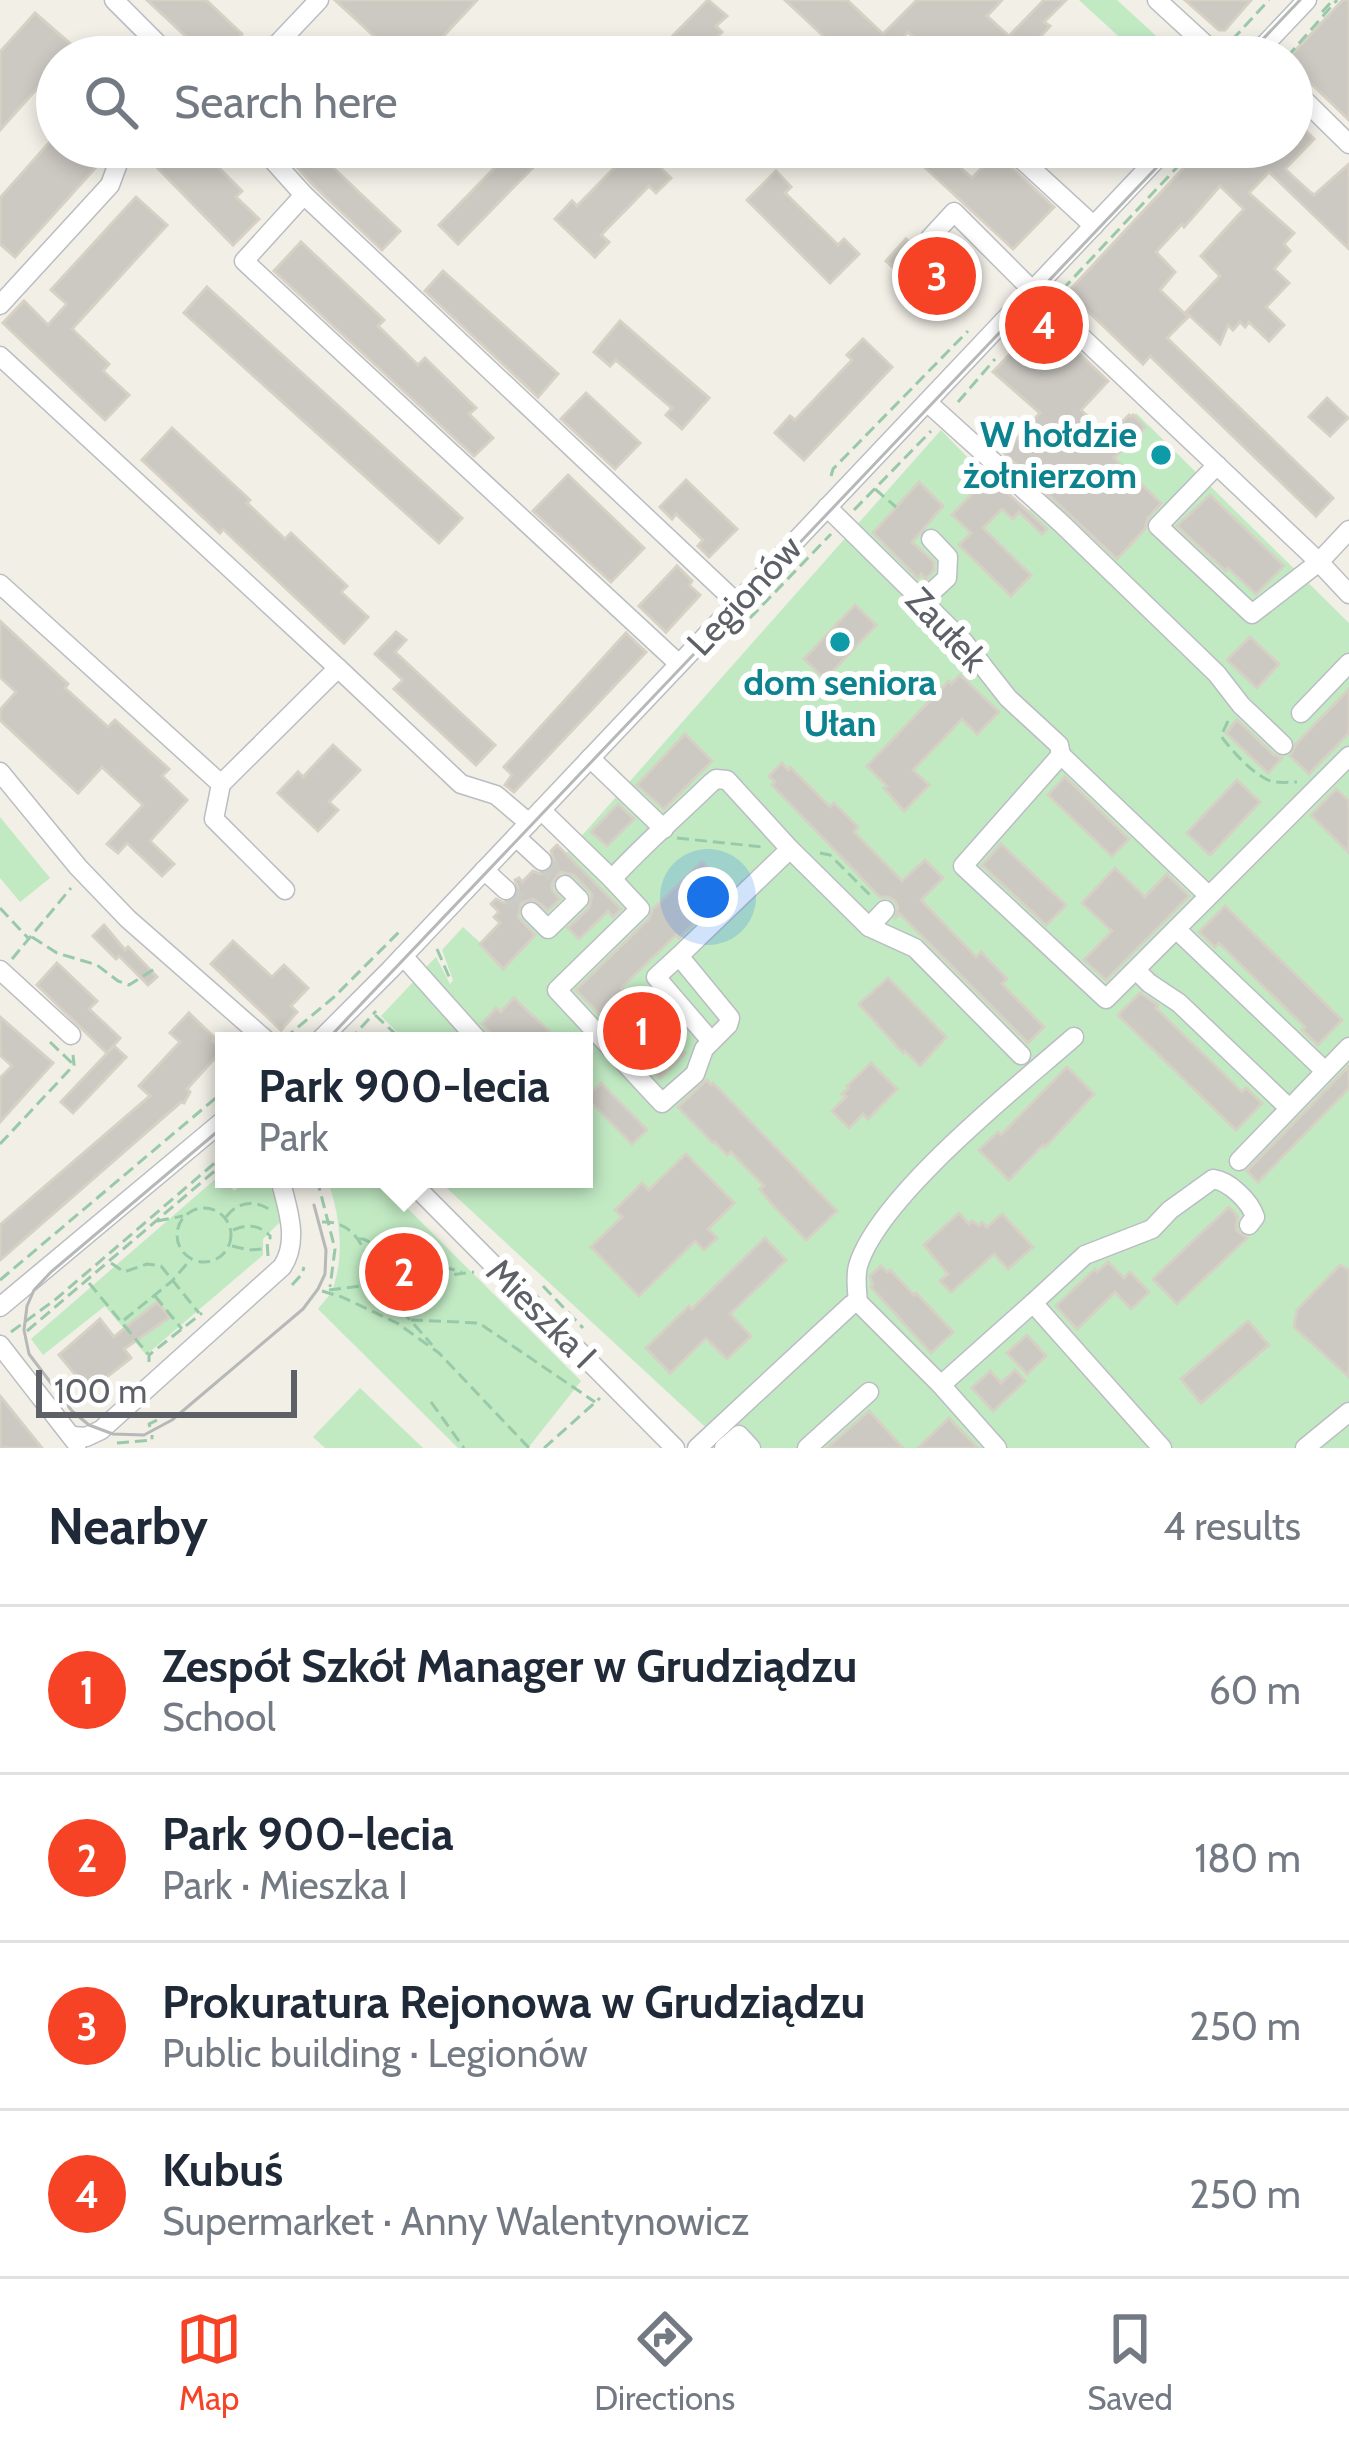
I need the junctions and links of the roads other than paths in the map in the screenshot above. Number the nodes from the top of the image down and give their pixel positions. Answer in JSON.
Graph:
{"nodes":[{"id":1,"x":114,"y":0,"type":"edge"},
{"id":2,"x":320,"y":0,"type":"edge"},
{"id":3,"x":1157,"y":0,"type":"edge"},
{"id":4,"x":1307,"y":0,"type":"edge"},
{"id":5,"x":150,"y":36,"type":"edge"},
{"id":6,"x":285,"y":36,"type":"edge"},
{"id":7,"x":1196,"y":36,"type":"edge"},
{"id":8,"x":1274,"y":36,"type":"edge"},
{"id":9,"x":1313,"y":109,"type":"edge"},
{"id":10,"x":1349,"y":144,"type":"edge"},
{"id":11,"x":116,"y":168,"type":"edge"},
{"id":12,"x":280,"y":168,"type":"edge"},
{"id":13,"x":1031,"y":168,"type":"edge"},
{"id":14,"x":1148,"y":168,"type":"edge"},
{"id":15,"x":304,"y":195,"type":"junction"},
{"id":16,"x":1094,"y":226,"type":"junction"},
{"id":17,"x":930,"y":238,"type":"dead end"},
{"id":18,"x":1032,"y":290,"type":"junction"},
{"id":19,"x":4,"y":292,"type":"edge"},
{"id":20,"x":0,"y":356,"type":"edge"},
{"id":21,"x":927,"y":402,"type":"junction"},
{"id":22,"x":1216,"y":465,"type":"junction"},
{"id":23,"x":827,"y":507,"type":"junction"},
{"id":24,"x":1349,"y":530,"type":"edge"},
{"id":25,"x":931,"y":539,"type":"dead end"},
{"id":26,"x":1319,"y":562,"type":"junction"},
{"id":27,"x":0,"y":584,"type":"edge"},
{"id":28,"x":1349,"y":594,"type":"edge"},
{"id":29,"x":922,"y":601,"type":"junction"},
{"id":30,"x":736,"y":603,"type":"junction"},
{"id":31,"x":1349,"y":663,"type":"edge"},
{"id":32,"x":679,"y":664,"type":"junction"},
{"id":33,"x":338,"y":668,"type":"junction"},
{"id":34,"x":1301,"y":713,"type":"dead end"},
{"id":35,"x":1283,"y":745,"type":"dead end"},
{"id":36,"x":1061,"y":754,"type":"junction"},
{"id":37,"x":1349,"y":756,"type":"edge"},
{"id":38,"x":590,"y":758,"type":"junction"},
{"id":39,"x":0,"y":772,"type":"edge"},
{"id":40,"x":221,"y":784,"type":"junction"},
{"id":41,"x":529,"y":823,"type":"junction"},
{"id":42,"x":658,"y":832,"type":"junction"},
{"id":43,"x":790,"y":849,"type":"junction"},
{"id":44,"x":542,"y":861,"type":"tunnel mouth"},
{"id":45,"x":484,"y":870,"type":"junction"},
{"id":46,"x":612,"y":880,"type":"junction"},
{"id":47,"x":565,"y":885,"type":"dead end"},
{"id":48,"x":285,"y":890,"type":"dead end"},
{"id":49,"x":506,"y":890,"type":"tunnel mouth"},
{"id":50,"x":1208,"y":896,"type":"junction"},
{"id":51,"x":884,"y":910,"type":"road end"},
{"id":52,"x":531,"y":913,"type":"dead end"},
{"id":53,"x":868,"y":927,"type":"junction"},
{"id":54,"x":1176,"y":928,"type":"junction"},
{"id":55,"x":403,"y":956,"type":"junction"},
{"id":56,"x":679,"y":956,"type":"junction"},
{"id":57,"x":1136,"y":970,"type":"junction"},
{"id":58,"x":0,"y":971,"type":"edge"},
{"id":59,"x":475,"y":998,"type":"dead end"},
{"id":60,"x":458,"y":1017,"type":"junction"},
{"id":61,"x":257,"y":1032,"type":"edge"},
{"id":62,"x":328,"y":1032,"type":"edge"},
{"id":63,"x":471,"y":1032,"type":"edge"},
{"id":64,"x":71,"y":1035,"type":"road end"},
{"id":65,"x":1073,"y":1037,"type":"dead end"},
{"id":66,"x":711,"y":1041,"type":"junction"},
{"id":67,"x":1349,"y":1046,"type":"edge"},
{"id":68,"x":1021,"y":1055,"type":"dead end"},
{"id":69,"x":1325,"y":1071,"type":"junction"},
{"id":70,"x":1288,"y":1108,"type":"junction"},
{"id":71,"x":215,"y":1128,"type":"edge"},
{"id":72,"x":1239,"y":1161,"type":"dead end"},
{"id":73,"x":282,"y":1188,"type":"edge"},
{"id":74,"x":417,"y":1188,"type":"edge"},
{"id":75,"x":1249,"y":1226,"type":"dead end"},
{"id":76,"x":858,"y":1302,"type":"junction"},
{"id":77,"x":1033,"y":1303,"type":"junction"},
{"id":78,"x":0,"y":1307,"type":"edge"},
{"id":79,"x":7,"y":1342,"type":"edge"},
{"id":80,"x":941,"y":1385,"type":"junction"},
{"id":81,"x":869,"y":1392,"type":"dead end"},
{"id":82,"x":1349,"y":1412,"type":"edge"},
{"id":83,"x":76,"y":1442,"type":"edge"},
{"id":84,"x":675,"y":1448,"type":"edge"},
{"id":85,"x":697,"y":1448,"type":"edge"},
{"id":86,"x":724,"y":1448,"type":"edge"},
{"id":87,"x":751,"y":1448,"type":"edge"},
{"id":88,"x":806,"y":1448,"type":"edge"},
{"id":89,"x":997,"y":1448,"type":"edge"},
{"id":90,"x":1162,"y":1448,"type":"edge"},
{"id":91,"x":1305,"y":1448,"type":"edge"}],
"edges":[{"from":1,"to":5,"type":"street"},
{"from":2,"to":6,"type":"street"},
{"from":3,"to":7,"type":"street"},
{"from":4,"to":8,"type":"street"},
{"from":9,"to":10,"type":"street"},
{"from":11,"to":19,"type":"street"},
{"from":12,"to":15,"type":"street"},
{"from":13,"to":16,"type":"street"},
{"from":14,"to":16,"type":"street","name":"Legionów"},
{"from":15,"to":30,"type":"street"},
{"from":15,"to":32,"type":"street"},
{"from":16,"to":18,"type":"street","name":"Legionów"},
{"from":17,"to":18,"type":"street"},
{"from":18,"to":21,"type":"street","name":"Legionów"},
{"from":18,"to":22,"type":"street"},
{"from":20,"to":33,"type":"street"},
{"from":21,"to":23,"type":"street","name":"Legionów"},
{"from":21,"to":35,"type":"street"},
{"from":22,"to":26,"type":"street"},
{"from":22,"to":26,"type":"street"},
{"from":23,"to":29,"type":"street","name":"Zaułek"},
{"from":23,"to":30,"type":"street","name":"Legionów"},
{"from":24,"to":26,"type":"street"},
{"from":25,"to":29,"type":"street"},
{"from":26,"to":28,"type":"street"},
{"from":27,"to":40,"type":"street"},
{"from":29,"to":36,"type":"street","name":"Zaułek"},
{"from":30,"to":32,"type":"street","name":"Legionów"},
{"from":31,"to":34,"type":"street"},
{"from":32,"to":38,"type":"street","name":"Legionów"},
{"from":33,"to":40,"type":"street"},
{"from":33,"to":41,"type":"street"},
{"from":36,"to":50,"type":"street","name":"Zaułek"},
{"from":36,"to":57,"type":"street"},
{"from":37,"to":50,"type":"street"},
{"from":38,"to":41,"type":"street","name":"Legionów"},
{"from":38,"to":42,"type":"street"},
{"from":39,"to":61,"type":"street"},
{"from":40,"to":48,"type":"street"},
{"from":41,"to":44,"type":"street"},
{"from":41,"to":45,"type":"street","name":"Legionów"},
{"from":41,"to":46,"type":"street"},
{"from":42,"to":43,"type":"street"},
{"from":42,"to":46,"type":"street"},
{"from":43,"to":53,"type":"street"},
{"from":43,"to":56,"type":"street"},
{"from":45,"to":49,"type":"street"},
{"from":45,"to":55,"type":"street","name":"Legionów"},
{"from":46,"to":66,"type":"street"},
{"from":47,"to":52,"type":"street"},
{"from":50,"to":54,"type":"street"},
{"from":51,"to":53,"type":"street"},
{"from":53,"to":68,"type":"street"},
{"from":54,"to":57,"type":"street"},
{"from":54,"to":69,"type":"street"},
{"from":55,"to":60,"type":"street"},
{"from":55,"to":62,"type":"street","name":"Legionów"},
{"from":56,"to":66,"type":"street"},
{"from":56,"to":66,"type":"street"},
{"from":57,"to":70,"type":"street"},
{"from":58,"to":64,"type":"street"},
{"from":59,"to":60,"type":"street"},
{"from":60,"to":63,"type":"street"},
{"from":65,"to":76,"type":"street"},
{"from":67,"to":69,"type":"street"},
{"from":69,"to":70,"type":"street"},
{"from":70,"to":72,"type":"street"},
{"from":71,"to":78,"type":"street"},
{"from":73,"to":83,"type":"street"},
{"from":74,"to":84,"type":"street","name":"Mieszka I"},
{"from":75,"to":77,"type":"street"},
{"from":76,"to":80,"type":"street"},
{"from":76,"to":85,"type":"street"},
{"from":77,"to":80,"type":"street"},
{"from":77,"to":90,"type":"street"},
{"from":79,"to":83,"type":"street"},
{"from":80,"to":89,"type":"street"},
{"from":81,"to":88,"type":"street"},
{"from":82,"to":91,"type":"street"},
{"from":86,"to":87,"type":"street"}]}
